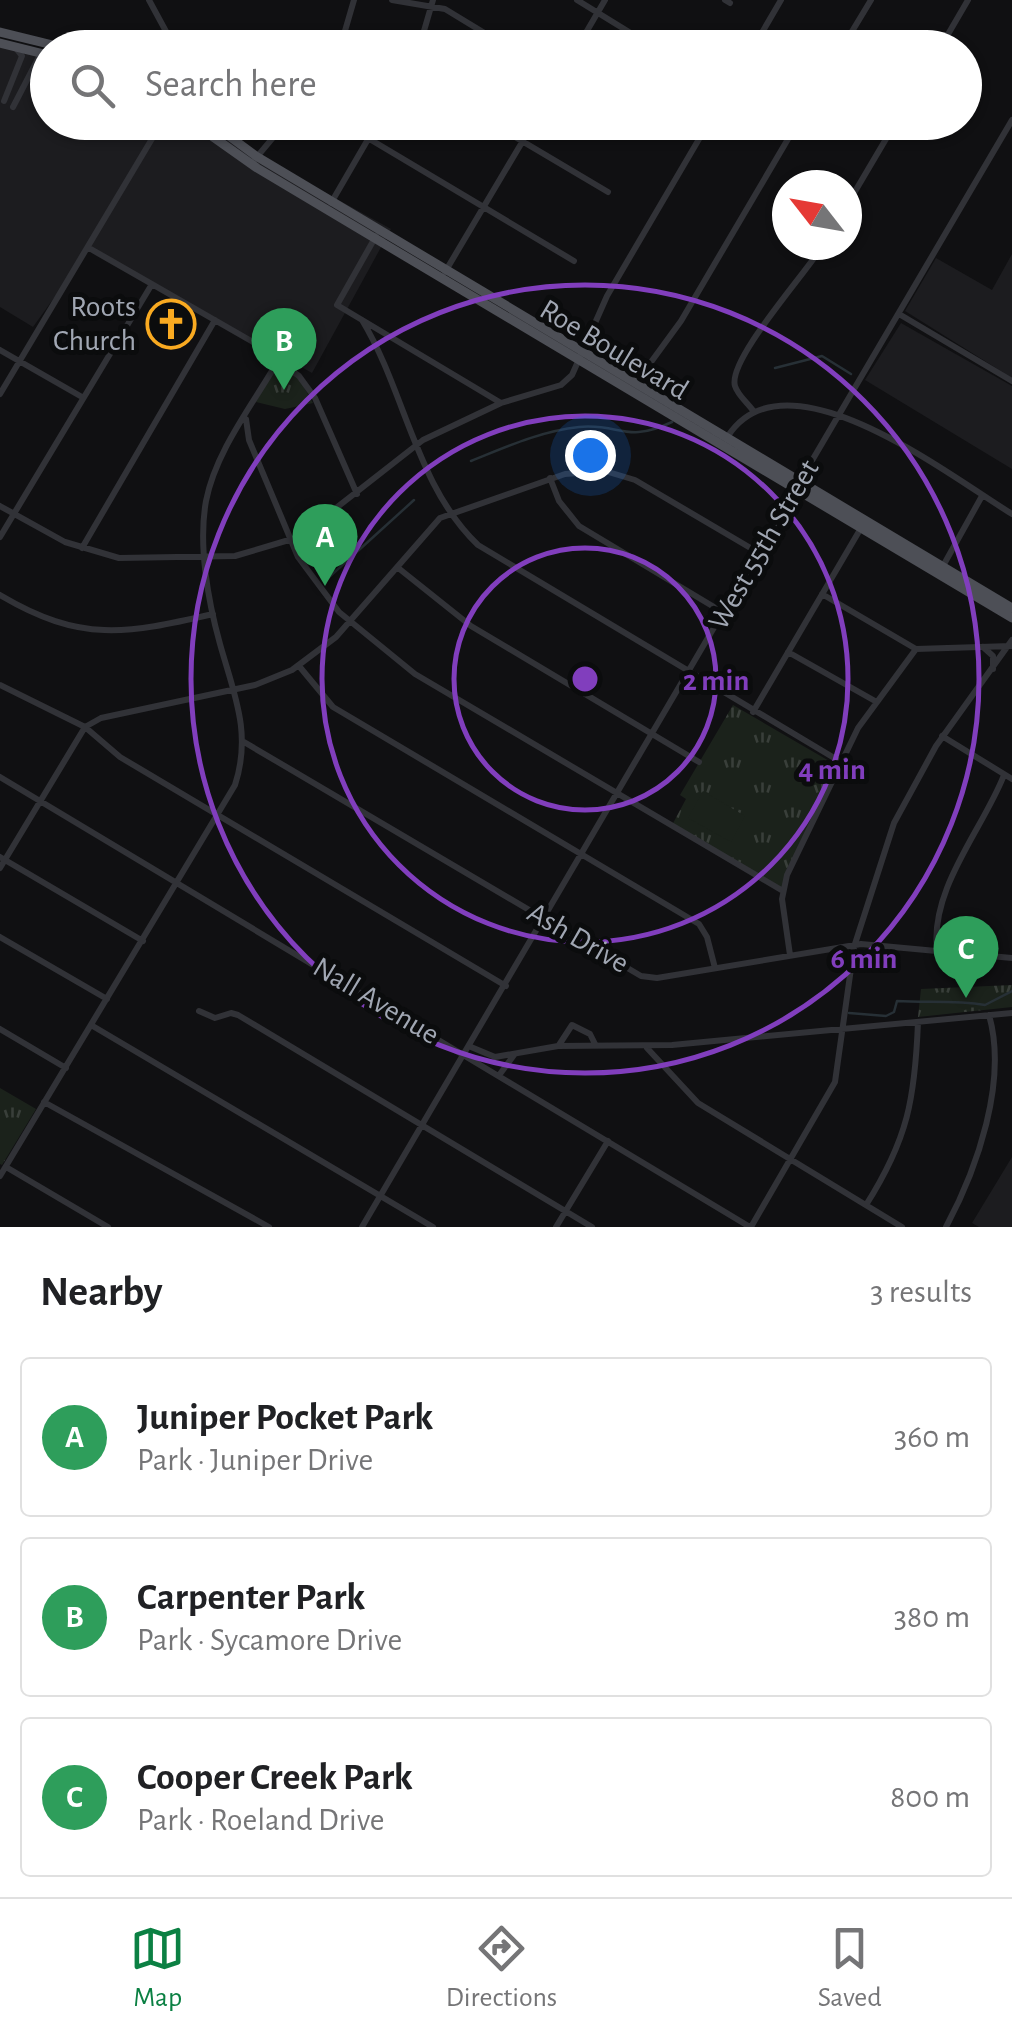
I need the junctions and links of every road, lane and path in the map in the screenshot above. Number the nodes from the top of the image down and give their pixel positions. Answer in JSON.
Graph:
{"nodes":[{"id":1,"x":149,"y":0,"type":"edge"},
{"id":2,"x":354,"y":0,"type":"edge"},
{"id":3,"x":392,"y":0,"type":"edge"},
{"id":4,"x":576,"y":0,"type":"edge"},
{"id":5,"x":605,"y":0,"type":"edge"},
{"id":6,"x":781,"y":0,"type":"edge"},
{"id":7,"x":870,"y":0,"type":"edge"},
{"id":8,"x":968,"y":0,"type":"edge"},
{"id":9,"x":432,"y":3,"type":"edge"},
{"id":10,"x":598,"y":13,"type":"junction"},
{"id":11,"x":165,"y":30,"type":"edge"},
{"id":12,"x":345,"y":30,"type":"edge"},
{"id":13,"x":424,"y":30,"type":"edge"},
{"id":14,"x":478,"y":30,"type":"edge"},
{"id":15,"x":588,"y":30,"type":"edge"},
{"id":16,"x":626,"y":30,"type":"edge"},
{"id":17,"x":764,"y":30,"type":"edge"},
{"id":18,"x":852,"y":30,"type":"edge"},
{"id":19,"x":950,"y":30,"type":"edge"},
{"id":20,"x":0,"y":32,"type":"edge"},
{"id":21,"x":30,"y":40,"type":"edge"},
{"id":22,"x":0,"y":43,"type":"edge"},
{"id":23,"x":14,"y":46,"type":"junction"},
{"id":24,"x":30,"y":50,"type":"edge"},
{"id":25,"x":30,"y":78,"type":"edge"},
{"id":26,"x":4,"y":102,"type":"dead end"},
{"id":27,"x":13,"y":107,"type":"dead end"},
{"id":28,"x":1012,"y":120,"type":"edge"},
{"id":29,"x":152,"y":140,"type":"edge"},
{"id":30,"x":221,"y":140,"type":"edge"},
{"id":31,"x":230,"y":140,"type":"edge"},
{"id":32,"x":270,"y":140,"type":"edge"},
{"id":33,"x":368,"y":140,"type":"edge"},
{"id":34,"x":371,"y":140,"type":"edge"},
{"id":35,"x":519,"y":140,"type":"edge"},
{"id":36,"x":698,"y":140,"type":"edge"},
{"id":37,"x":787,"y":140,"type":"edge"},
{"id":38,"x":885,"y":140,"type":"edge"},
{"id":39,"x":522,"y":142,"type":"junction"},
{"id":40,"x":253,"y":160,"type":"junction"},
{"id":41,"x":862,"y":179,"type":"edge"},
{"id":42,"x":608,"y":192,"type":"dead end"},
{"id":43,"x":330,"y":206,"type":"junction"},
{"id":44,"x":483,"y":208,"type":"junction"},
{"id":45,"x":377,"y":234,"type":"junction"},
{"id":46,"x":89,"y":248,"type":"junction"},
{"id":47,"x":814,"y":260,"type":"edge"},
{"id":48,"x":574,"y":261,"type":"dead end"},
{"id":49,"x":444,"y":274,"type":"junction"},
{"id":50,"x":152,"y":284,"type":"junction"},
{"id":51,"x":899,"y":314,"type":"junction"},
{"id":52,"x":215,"y":320,"type":"junction"},
{"id":53,"x":362,"y":320,"type":"junction"},
{"id":54,"x":396,"y":340,"type":"junction"},
{"id":55,"x":0,"y":350,"type":"edge"},
{"id":56,"x":380,"y":352,"type":"junction"},
{"id":57,"x":582,"y":356,"type":"junction"},
{"id":58,"x":280,"y":359,"type":"junction"},
{"id":59,"x":20,"y":361,"type":"junction"},
{"id":60,"x":1012,"y":381,"type":"edge"},
{"id":61,"x":634,"y":386,"type":"junction"},
{"id":62,"x":0,"y":394,"type":"edge"},
{"id":63,"x":82,"y":397,"type":"junction"},
{"id":64,"x":501,"y":403,"type":"junction"},
{"id":65,"x":754,"y":412,"type":"junction"},
{"id":66,"x":841,"y":413,"type":"junction"},
{"id":67,"x":246,"y":417,"type":"junction"},
{"id":68,"x":728,"y":436,"type":"junction"},
{"id":69,"x":233,"y":438,"type":"junction"},
{"id":70,"x":249,"y":440,"type":"junction"},
{"id":71,"x":418,"y":444,"type":"junction"},
{"id":72,"x":550,"y":478,"type":"junction"},
{"id":73,"x":800,"y":484,"type":"junction"},
{"id":74,"x":357,"y":495,"type":"junction"},
{"id":75,"x":982,"y":496,"type":"junction"},
{"id":76,"x":0,"y":506,"type":"edge"},
{"id":77,"x":450,"y":512,"type":"junction"},
{"id":78,"x":14,"y":514,"type":"junction"},
{"id":79,"x":1012,"y":514,"type":"edge"},
{"id":80,"x":862,"y":527,"type":"junction"},
{"id":81,"x":0,"y":536,"type":"edge"},
{"id":82,"x":292,"y":540,"type":"junction"},
{"id":83,"x":82,"y":548,"type":"junction"},
{"id":84,"x":759,"y":553,"type":"junction"},
{"id":85,"x":206,"y":558,"type":"junction"},
{"id":86,"x":943,"y":566,"type":"junction"},
{"id":87,"x":396,"y":568,"type":"junction"},
{"id":88,"x":822,"y":594,"type":"junction"},
{"id":89,"x":0,"y":595,"type":"edge"},
{"id":90,"x":1012,"y":608,"type":"edge"},
{"id":91,"x":724,"y":613,"type":"junction"},
{"id":92,"x":213,"y":614,"type":"junction"},
{"id":93,"x":1012,"y":618,"type":"edge"},
{"id":94,"x":350,"y":622,"type":"junction"},
{"id":95,"x":1011,"y":644,"type":"edge"},
{"id":96,"x":982,"y":647,"type":"junction"},
{"id":97,"x":916,"y":648,"type":"junction"},
{"id":98,"x":788,"y":652,"type":"junction"},
{"id":99,"x":299,"y":666,"type":"junction"},
{"id":100,"x":993,"y":669,"type":"junction"},
{"id":101,"x":688,"y":674,"type":"junction"},
{"id":102,"x":0,"y":685,"type":"edge"},
{"id":103,"x":235,"y":690,"type":"junction"},
{"id":104,"x":875,"y":701,"type":"junction"},
{"id":105,"x":753,"y":712,"type":"junction"},
{"id":106,"x":84,"y":726,"type":"junction"},
{"id":107,"x":653,"y":735,"type":"junction"},
{"id":108,"x":942,"y":736,"type":"junction"},
{"id":109,"x":244,"y":742,"type":"junction"},
{"id":110,"x":700,"y":762,"type":"dead end"},
{"id":111,"x":840,"y":762,"type":"junction"},
{"id":112,"x":1008,"y":777,"type":"edge"},
{"id":113,"x":0,"y":778,"type":"edge"},
{"id":114,"x":618,"y":795,"type":"junction"},
{"id":115,"x":40,"y":802,"type":"junction"},
{"id":116,"x":218,"y":815,"type":"junction"},
{"id":117,"x":582,"y":856,"type":"junction"},
{"id":118,"x":1,"y":862,"type":"edge"},
{"id":119,"x":178,"y":883,"type":"junction"},
{"id":120,"x":783,"y":891,"type":"junction"},
{"id":121,"x":546,"y":919,"type":"junction"},
{"id":122,"x":0,"y":937,"type":"edge"},
{"id":123,"x":143,"y":941,"type":"junction"},
{"id":124,"x":854,"y":946,"type":"junction"},
{"id":125,"x":937,"y":950,"type":"junction"},
{"id":126,"x":790,"y":955,"type":"junction"},
{"id":127,"x":1012,"y":958,"type":"edge"},
{"id":128,"x":715,"y":968,"type":"junction"},
{"id":129,"x":506,"y":986,"type":"junction"},
{"id":130,"x":108,"y":999,"type":"junction"},
{"id":131,"x":199,"y":1011,"type":"dead end"},
{"id":132,"x":1012,"y":1012,"type":"edge"},
{"id":133,"x":988,"y":1015,"type":"junction"},
{"id":134,"x":918,"y":1022,"type":"junction"},
{"id":135,"x":92,"y":1025,"type":"junction"},
{"id":136,"x":843,"y":1028,"type":"junction"},
{"id":137,"x":0,"y":1029,"type":"edge"},
{"id":138,"x":595,"y":1044,"type":"junction"},
{"id":139,"x":558,"y":1046,"type":"junction"},
{"id":140,"x":669,"y":1046,"type":"junction"},
{"id":141,"x":646,"y":1047,"type":"junction"},
{"id":142,"x":469,"y":1050,"type":"junction"},
{"id":143,"x":515,"y":1054,"type":"junction"},
{"id":144,"x":660,"y":1061,"type":"junction"},
{"id":145,"x":66,"y":1068,"type":"junction"},
{"id":146,"x":500,"y":1074,"type":"junction"},
{"id":147,"x":44,"y":1102,"type":"junction"},
{"id":148,"x":423,"y":1125,"type":"junction"},
{"id":149,"x":608,"y":1141,"type":"junction"},
{"id":150,"x":792,"y":1160,"type":"junction"},
{"id":151,"x":6,"y":1167,"type":"junction"},
{"id":152,"x":0,"y":1176,"type":"edge"},
{"id":153,"x":380,"y":1196,"type":"junction"},
{"id":154,"x":866,"y":1205,"type":"junction"},
{"id":155,"x":566,"y":1211,"type":"junction"},
{"id":156,"x":108,"y":1227,"type":"edge"},
{"id":157,"x":269,"y":1227,"type":"edge"},
{"id":158,"x":362,"y":1227,"type":"edge"},
{"id":159,"x":433,"y":1227,"type":"edge"},
{"id":160,"x":556,"y":1227,"type":"edge"},
{"id":161,"x":592,"y":1227,"type":"edge"},
{"id":162,"x":750,"y":1227,"type":"edge"},
{"id":163,"x":902,"y":1227,"type":"edge"},
{"id":164,"x":946,"y":1227,"type":"edge"}],
"edges":[{"from":1,"to":11,"type":"street"},
{"from":2,"to":12,"type":"street"},
{"from":3,"to":9,"type":"street"},
{"from":4,"to":10,"type":"street"},
{"from":5,"to":10,"type":"street"},
{"from":6,"to":17,"type":"street"},
{"from":7,"to":18,"type":"street"},
{"from":8,"to":19,"type":"street"},
{"from":9,"to":13,"type":"street"},
{"from":9,"to":14,"type":"street"},
{"from":10,"to":15,"type":"street"},
{"from":10,"to":16,"type":"street"},
{"from":20,"to":21,"type":"main road"},
{"from":22,"to":23,"type":"main road"},
{"from":23,"to":24,"type":"main road"},
{"from":23,"to":26,"type":"street"},
{"from":25,"to":27,"type":"street"},
{"from":28,"to":51,"type":"street","name":"West 55th Street"},
{"from":29,"to":46,"type":"street"},
{"from":30,"to":40,"type":"main road","name":"Roe Boulevard"},
{"from":31,"to":40,"type":"main road","name":"Roe Boulevard"},
{"from":32,"to":40,"type":"street"},
{"from":33,"to":43,"type":"street"},
{"from":34,"to":44,"type":"street"},
{"from":35,"to":39,"type":"street"},
{"from":36,"to":57,"type":"street"},
{"from":37,"to":61,"type":"street"},
{"from":38,"to":41,"type":"street"},
{"from":39,"to":42,"type":"street"},
{"from":39,"to":44,"type":"street"},
{"from":40,"to":43,"type":"main road","name":"Roe Boulevard"},
{"from":43,"to":45,"type":"main road","name":"Roe Boulevard"},
{"from":44,"to":48,"type":"street"},
{"from":44,"to":49,"type":"street"},
{"from":45,"to":49,"type":"main road","name":"Roe Boulevard"},
{"from":45,"to":53,"type":"street"},
{"from":46,"to":50,"type":"street"},
{"from":46,"to":59,"type":"street"},
{"from":47,"to":65,"type":"street"},
{"from":49,"to":57,"type":"main road","name":"Roe Boulevard"},
{"from":50,"to":52,"type":"street"},
{"from":50,"to":63,"type":"street"},
{"from":51,"to":60,"type":"street"},
{"from":51,"to":66,"type":"street","name":"West 55th Street"},
{"from":52,"to":58,"type":"street"},
{"from":52,"to":83,"type":"street"},
{"from":53,"to":54,"type":"street"},
{"from":53,"to":56,"type":"street"},
{"from":54,"to":56,"type":"street"},
{"from":54,"to":64,"type":"street"},
{"from":55,"to":59,"type":"street"},
{"from":56,"to":71,"type":"street"},
{"from":57,"to":61,"type":"main road","name":"Roe Boulevard"},
{"from":57,"to":64,"type":"street"},
{"from":58,"to":67,"type":"street"},
{"from":58,"to":74,"type":"street"},
{"from":59,"to":62,"type":"street"},
{"from":59,"to":63,"type":"street"},
{"from":61,"to":68,"type":"main road","name":"Roe Boulevard"},
{"from":61,"to":73,"type":"main road","name":"Roe Boulevard"},
{"from":63,"to":78,"type":"street"},
{"from":64,"to":71,"type":"street"},
{"from":65,"to":66,"type":"street"},
{"from":65,"to":68,"type":"street"},
{"from":66,"to":73,"type":"street","name":"West 55th Street"},
{"from":66,"to":75,"type":"street"},
{"from":67,"to":69,"type":"street"},
{"from":67,"to":70,"type":"street"},
{"from":68,"to":73,"type":"main road","name":"Roe Boulevard"},
{"from":69,"to":70,"type":"street"},
{"from":69,"to":85,"type":"street"},
{"from":70,"to":82,"type":"street"},
{"from":71,"to":74,"type":"street"},
{"from":71,"to":77,"type":"street"},
{"from":72,"to":77,"type":"street"},
{"from":72,"to":84,"type":"street"},
{"from":72,"to":91,"type":"street"},
{"from":73,"to":80,"type":"main road","name":"Roe Boulevard"},
{"from":73,"to":84,"type":"street","name":"West 55th Street"},
{"from":73,"to":86,"type":"main road","name":"Roe Boulevard"},
{"from":74,"to":82,"type":"street"},
{"from":75,"to":79,"type":"street"},
{"from":75,"to":86,"type":"street"},
{"from":76,"to":78,"type":"street"},
{"from":77,"to":87,"type":"street"},
{"from":77,"to":101,"type":"street"},
{"from":78,"to":81,"type":"street"},
{"from":78,"to":83,"type":"street"},
{"from":80,"to":88,"type":"street"},
{"from":80,"to":93,"type":"main road","name":"Roe Boulevard"},
{"from":82,"to":85,"type":"street"},
{"from":82,"to":94,"type":"street"},
{"from":83,"to":85,"type":"street"},
{"from":84,"to":91,"type":"street","name":"West 55th Street"},
{"from":85,"to":92,"type":"street"},
{"from":86,"to":90,"type":"main road","name":"Roe Boulevard"},
{"from":87,"to":94,"type":"street"},
{"from":87,"to":107,"type":"street"},
{"from":88,"to":97,"type":"street"},
{"from":88,"to":98,"type":"street"},
{"from":89,"to":92,"type":"street"},
{"from":91,"to":101,"type":"street","name":"West 55th Street"},
{"from":92,"to":103,"type":"street"},
{"from":94,"to":99,"type":"street"},
{"from":94,"to":114,"type":"street"},
{"from":95,"to":96,"type":"street"},
{"from":95,"to":100,"type":"street"},
{"from":96,"to":97,"type":"street"},
{"from":96,"to":100,"type":"street"},
{"from":97,"to":104,"type":"street"},
{"from":98,"to":104,"type":"street"},
{"from":98,"to":105,"type":"street"},
{"from":99,"to":103,"type":"street"},
{"from":99,"to":117,"type":"street"},
{"from":100,"to":108,"type":"street"},
{"from":101,"to":105,"type":"street"},
{"from":101,"to":107,"type":"street","name":"West 55th Street"},
{"from":102,"to":106,"type":"street"},
{"from":103,"to":106,"type":"street"},
{"from":103,"to":109,"type":"street"},
{"from":104,"to":111,"type":"street"},
{"from":105,"to":111,"type":"street"},
{"from":106,"to":115,"type":"street"},
{"from":106,"to":116,"type":"street"},
{"from":107,"to":110,"type":"street"},
{"from":107,"to":114,"type":"street","name":"West 55th Street"},
{"from":108,"to":112,"type":"street"},
{"from":108,"to":124,"type":"street"},
{"from":109,"to":116,"type":"street"},
{"from":109,"to":121,"type":"street","name":"Ash Drive"},
{"from":111,"to":120,"type":"street"},
{"from":112,"to":125,"type":"street"},
{"from":113,"to":115,"type":"street","name":"Nall Avenue"},
{"from":114,"to":117,"type":"street","name":"West 55th Street"},
{"from":114,"to":120,"type":"street"},
{"from":115,"to":118,"type":"street"},
{"from":115,"to":119,"type":"street","name":"Nall Avenue"},
{"from":116,"to":119,"type":"street"},
{"from":116,"to":129,"type":"street"},
{"from":117,"to":121,"type":"street","name":"West 55th Street"},
{"from":117,"to":128,"type":"street"},
{"from":118,"to":123,"type":"street"},
{"from":119,"to":123,"type":"street"},
{"from":119,"to":142,"type":"street","name":"Nall Avenue"},
{"from":120,"to":126,"type":"street"},
{"from":121,"to":128,"type":"street","name":"Ash Drive"},
{"from":121,"to":129,"type":"street","name":"West 55th Street"},
{"from":122,"to":130,"type":"street"},
{"from":123,"to":130,"type":"street"},
{"from":124,"to":125,"type":"street","name":"Ash Drive"},
{"from":124,"to":126,"type":"street","name":"Ash Drive"},
{"from":124,"to":136,"type":"street"},
{"from":125,"to":127,"type":"street","name":"Ash Drive"},
{"from":126,"to":128,"type":"street","name":"Ash Drive"},
{"from":129,"to":142,"type":"street","name":"West 55th Street"},
{"from":130,"to":135,"type":"street"},
{"from":131,"to":148,"type":"street"},
{"from":132,"to":133,"type":"street"},
{"from":133,"to":134,"type":"street"},
{"from":133,"to":164,"type":"street"},
{"from":134,"to":136,"type":"street"},
{"from":134,"to":154,"type":"street"},
{"from":135,"to":145,"type":"street"},
{"from":135,"to":153,"type":"street"},
{"from":136,"to":140,"type":"street"},
{"from":136,"to":150,"type":"street"},
{"from":137,"to":145,"type":"street"},
{"from":138,"to":139,"type":"street"},
{"from":138,"to":139,"type":"street"},
{"from":138,"to":141,"type":"street"},
{"from":139,"to":143,"type":"street"},
{"from":140,"to":141,"type":"street"},
{"from":140,"to":144,"type":"street"},
{"from":141,"to":144,"type":"street"},
{"from":142,"to":143,"type":"street"},
{"from":142,"to":146,"type":"street","name":"Nall Avenue"},
{"from":142,"to":148,"type":"street","name":"West 55th Street"},
{"from":143,"to":146,"type":"street"},
{"from":144,"to":150,"type":"street"},
{"from":145,"to":147,"type":"street"},
{"from":146,"to":149,"type":"street","name":"Nall Avenue"},
{"from":147,"to":151,"type":"street"},
{"from":147,"to":157,"type":"street"},
{"from":148,"to":153,"type":"street","name":"West 55th Street"},
{"from":148,"to":155,"type":"street"},
{"from":149,"to":155,"type":"street"},
{"from":149,"to":162,"type":"street","name":"Nall Avenue"},
{"from":150,"to":154,"type":"street"},
{"from":150,"to":162,"type":"street"},
{"from":151,"to":152,"type":"street"},
{"from":151,"to":156,"type":"street"},
{"from":153,"to":158,"type":"street","name":"West 55th Street"},
{"from":153,"to":159,"type":"street"},
{"from":154,"to":163,"type":"street"},
{"from":155,"to":160,"type":"street"},
{"from":155,"to":161,"type":"street"}]}
